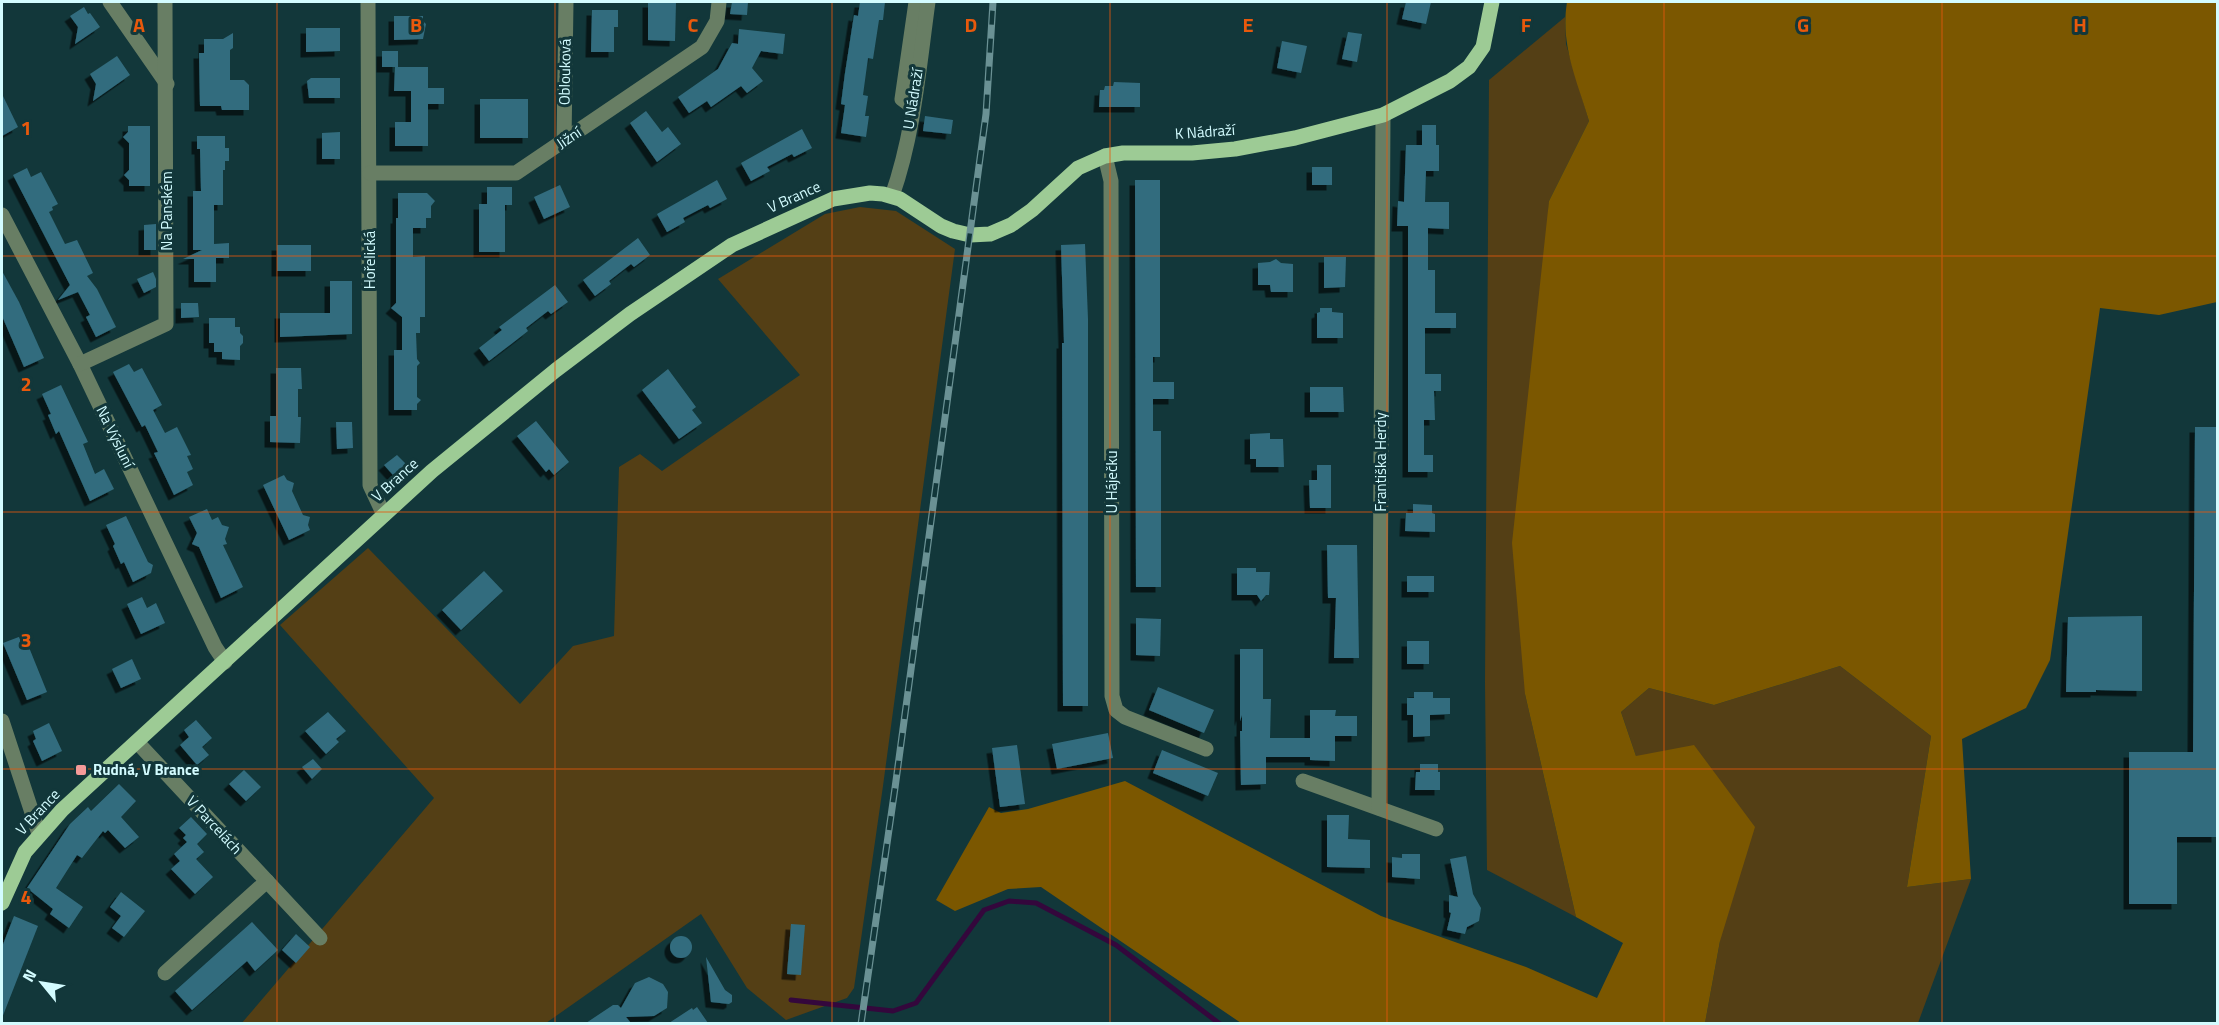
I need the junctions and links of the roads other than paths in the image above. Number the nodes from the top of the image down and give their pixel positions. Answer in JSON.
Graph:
{"nodes":[{"id":1,"x":110,"y":2,"type":"edge"},
{"id":2,"x":165,"y":2,"type":"edge"},
{"id":3,"x":368,"y":2,"type":"edge"},
{"id":4,"x":566,"y":2,"type":"edge"},
{"id":5,"x":719,"y":2,"type":"edge"},
{"id":6,"x":916,"y":2,"type":"edge"},
{"id":7,"x":928,"y":2,"type":"edge"},
{"id":8,"x":1492,"y":2,"type":"edge"},
{"id":9,"x":167,"y":84,"type":"junction"},
{"id":10,"x":913,"y":107,"type":"junction"},
{"id":11,"x":1383,"y":115,"type":"junction"},
{"id":12,"x":564,"y":142,"type":"junction"},
{"id":13,"x":1105,"y":156,"type":"junction"},
{"id":14,"x":370,"y":173,"type":"junction"},
{"id":15,"x":892,"y":196,"type":"junction"},
{"id":16,"x":2,"y":215,"type":"edge"},
{"id":17,"x":80,"y":364,"type":"junction"},
{"id":18,"x":384,"y":515,"type":"junction"},
{"id":19,"x":225,"y":662,"type":"junction"},
{"id":20,"x":2,"y":721,"type":"edge"},
{"id":21,"x":137,"y":742,"type":"junction"},
{"id":22,"x":1206,"y":749,"type":"dead end"},
{"id":23,"x":1304,"y":781,"type":"dead end"},
{"id":24,"x":1379,"y":808,"type":"junction"},
{"id":25,"x":1436,"y":829,"type":"dead end"},
{"id":26,"x":39,"y":834,"type":"junction"},
{"id":27,"x":267,"y":881,"type":"junction"},
{"id":28,"x":2,"y":903,"type":"edge"},
{"id":29,"x":320,"y":938,"type":"dead end"},
{"id":30,"x":165,"y":973,"type":"dead end"}],
"edges":[{"from":1,"to":9,"type":"street"},
{"from":2,"to":9,"type":"street","name":"Na Panském"},
{"from":3,"to":14,"type":"street","name":"Hořelická"},
{"from":4,"to":12,"type":"street","name":"Oblouková"},
{"from":5,"to":12,"type":"street","name":"Jižní"},
{"from":6,"to":10,"type":"street"},
{"from":7,"to":10,"type":"street","name":"U Nádraží"},
{"from":8,"to":11,"type":"main road","name":"K Nádraží"},
{"from":9,"to":17,"type":"street","name":"Na Panském"},
{"from":10,"to":15,"type":"street","name":"U Nádraží"},
{"from":11,"to":13,"type":"main road","name":"K Nádraží"},
{"from":11,"to":24,"type":"street","name":"Františka Herdy"},
{"from":12,"to":14,"type":"street","name":"Jižní"},
{"from":13,"to":15,"type":"main road","name":"K Nádraží"},
{"from":13,"to":22,"type":"street","name":"U Háječku"},
{"from":14,"to":18,"type":"street","name":"Hořelická"},
{"from":15,"to":18,"type":"main road","name":"V Brance"},
{"from":16,"to":17,"type":"street","name":"Na Výsluní"},
{"from":17,"to":19,"type":"street","name":"Na Výsluní"},
{"from":18,"to":19,"type":"main road","name":"V Brance"},
{"from":19,"to":21,"type":"main road","name":"V Brance"},
{"from":20,"to":26,"type":"street"},
{"from":21,"to":26,"type":"main road","name":"V Brance"},
{"from":21,"to":27,"type":"street","name":"V Parcelách"},
{"from":23,"to":24,"type":"street"},
{"from":24,"to":25,"type":"street"},
{"from":26,"to":28,"type":"main road","name":"V Brance"},
{"from":27,"to":29,"type":"street","name":"V Parcelách"},
{"from":27,"to":30,"type":"street"}]}
